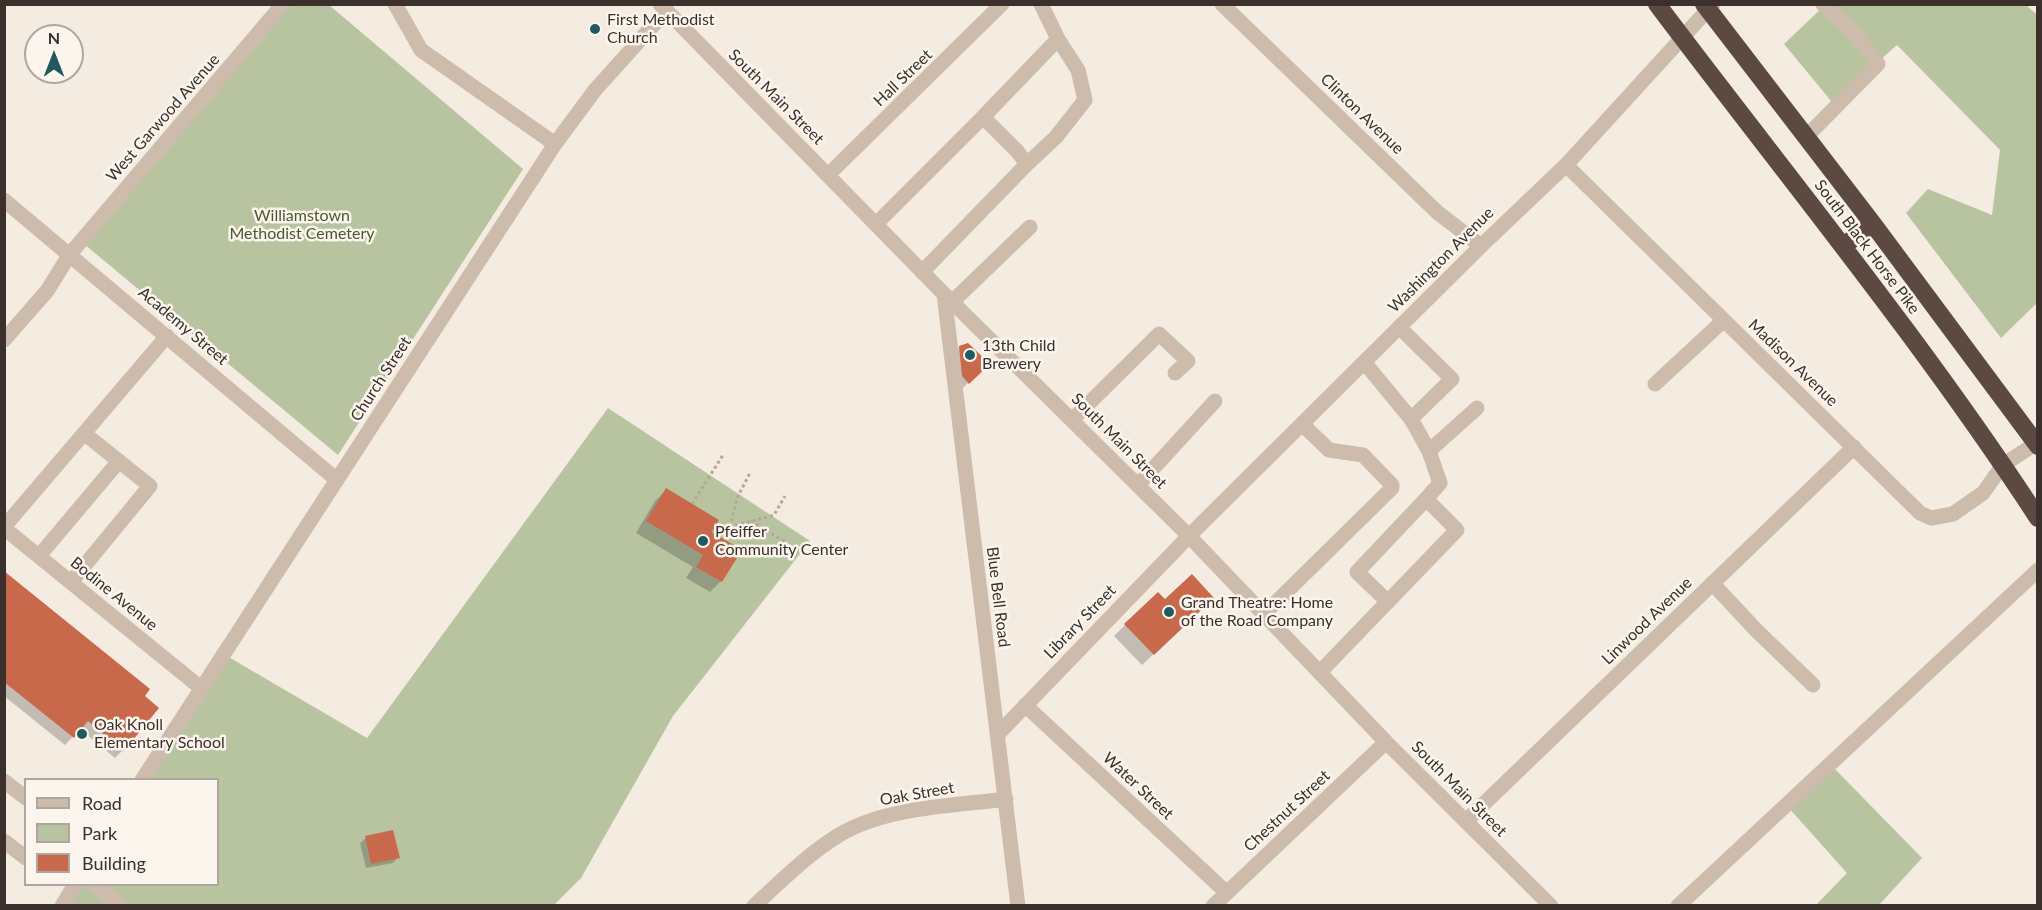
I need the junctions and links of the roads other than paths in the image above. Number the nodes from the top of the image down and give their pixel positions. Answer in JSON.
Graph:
{"nodes":[{"id":1,"x":283,"y":4,"type":"edge"},
{"id":2,"x":395,"y":4,"type":"edge"},
{"id":3,"x":1002,"y":4,"type":"edge"},
{"id":4,"x":1041,"y":4,"type":"edge"},
{"id":5,"x":1222,"y":4,"type":"edge"},
{"id":6,"x":1657,"y":4,"type":"edge"},
{"id":7,"x":1823,"y":4,"type":"edge"},
{"id":8,"x":1708,"y":6,"type":"edge"},
{"id":9,"x":663,"y":8,"type":"edge"},
{"id":10,"x":1682,"y":37,"type":"junction"},
{"id":11,"x":1058,"y":39,"type":"junction"},
{"id":12,"x":983,"y":117,"type":"junction"},
{"id":13,"x":1806,"y":137,"type":"junction"},
{"id":14,"x":555,"y":144,"type":"junction"},
{"id":15,"x":1027,"y":164,"type":"junction"},
{"id":16,"x":1566,"y":165,"type":"junction"},
{"id":17,"x":828,"y":175,"type":"junction"},
{"id":18,"x":4,"y":200,"type":"edge"},
{"id":19,"x":876,"y":224,"type":"junction"},
{"id":20,"x":1873,"y":224,"type":"junction"},
{"id":21,"x":1030,"y":227,"type":"dead end"},
{"id":22,"x":1481,"y":246,"type":"junction"},
{"id":23,"x":1843,"y":246,"type":"junction"},
{"id":24,"x":70,"y":254,"type":"junction"},
{"id":25,"x":922,"y":272,"type":"junction"},
{"id":26,"x":948,"y":298,"type":"junction"},
{"id":27,"x":1724,"y":320,"type":"junction"},
{"id":28,"x":1399,"y":327,"type":"junction"},
{"id":29,"x":167,"y":336,"type":"junction"},
{"id":30,"x":4,"y":340,"type":"edge"},
{"id":31,"x":1364,"y":362,"type":"junction"},
{"id":32,"x":1175,"y":373,"type":"dead end"},
{"id":33,"x":1655,"y":384,"type":"dead end"},
{"id":34,"x":1215,"y":401,"type":"dead end"},
{"id":35,"x":1477,"y":408,"type":"dead end"},
{"id":36,"x":1411,"y":418,"type":"junction"},
{"id":37,"x":1072,"y":420,"type":"junction"},
{"id":38,"x":1302,"y":424,"type":"junction"},
{"id":39,"x":85,"y":434,"type":"junction"},
{"id":40,"x":2037,"y":444,"type":"edge"},
{"id":41,"x":1854,"y":447,"type":"junction"},
{"id":42,"x":1429,"y":451,"type":"junction"},
{"id":43,"x":119,"y":461,"type":"junction"},
{"id":44,"x":2003,"y":465,"type":"junction"},
{"id":45,"x":337,"y":480,"type":"junction"},
{"id":46,"x":1138,"y":485,"type":"junction"},
{"id":47,"x":1426,"y":499,"type":"junction"},
{"id":48,"x":2037,"y":518,"type":"edge"},
{"id":49,"x":4,"y":528,"type":"edge"},
{"id":50,"x":1189,"y":536,"type":"junction"},
{"id":51,"x":39,"y":556,"type":"junction"},
{"id":52,"x":2037,"y":570,"type":"edge"},
{"id":53,"x":71,"y":582,"type":"junction"},
{"id":54,"x":1712,"y":583,"type":"junction"},
{"id":55,"x":1388,"y":602,"type":"junction"},
{"id":56,"x":1264,"y":614,"type":"junction"},
{"id":57,"x":1320,"y":672,"type":"junction"},
{"id":58,"x":1813,"y":685,"type":"dead end"},
{"id":59,"x":201,"y":688,"type":"junction"},
{"id":60,"x":1025,"y":705,"type":"junction"},
{"id":61,"x":997,"y":735,"type":"junction"},
{"id":62,"x":1386,"y":742,"type":"junction"},
{"id":63,"x":143,"y":778,"type":"edge"},
{"id":64,"x":4,"y":781,"type":"edge"},
{"id":65,"x":24,"y":796,"type":"edge"},
{"id":66,"x":1006,"y":799,"type":"junction"},
{"id":67,"x":1467,"y":821,"type":"junction"},
{"id":68,"x":4,"y":841,"type":"edge"},
{"id":69,"x":24,"y":856,"type":"edge"},
{"id":70,"x":94,"y":886,"type":"edge"},
{"id":71,"x":1227,"y":893,"type":"junction"},
{"id":72,"x":122,"y":906,"type":"edge"},
{"id":73,"x":754,"y":906,"type":"edge"},
{"id":74,"x":1018,"y":906,"type":"edge"},
{"id":75,"x":1213,"y":906,"type":"edge"},
{"id":76,"x":1551,"y":906,"type":"edge"},
{"id":77,"x":1678,"y":906,"type":"edge"}],
"edges":[{"from":1,"to":24,"type":"street","name":"West Garwood Avenue"},
{"from":2,"to":14,"type":"street"},
{"from":3,"to":17,"type":"street","name":"Hall Street"},
{"from":4,"to":11,"type":"street"},
{"from":5,"to":22,"type":"street","name":"Clinton Avenue"},
{"from":6,"to":10,"type":"highway","name":"South Black Horse Pike"},
{"from":7,"to":13,"type":"street"},
{"from":8,"to":10,"type":"street","name":"Washington Avenue"},
{"from":8,"to":13,"type":"highway","name":"South Black Horse Pike"},
{"from":9,"to":14,"type":"street","name":"Church Street"},
{"from":9,"to":17,"type":"street","name":"South Main Street"},
{"from":10,"to":16,"type":"street","name":"Washington Avenue"},
{"from":10,"to":23,"type":"highway","name":"South Black Horse Pike"},
{"from":11,"to":12,"type":"street"},
{"from":11,"to":15,"type":"street"},
{"from":12,"to":15,"type":"street"},
{"from":12,"to":19,"type":"street"},
{"from":13,"to":20,"type":"highway","name":"South Black Horse Pike"},
{"from":14,"to":45,"type":"street","name":"Church Street"},
{"from":15,"to":25,"type":"street"},
{"from":16,"to":22,"type":"street","name":"Washington Avenue"},
{"from":16,"to":27,"type":"street","name":"Madison Avenue"},
{"from":17,"to":19,"type":"street","name":"South Main Street"},
{"from":18,"to":24,"type":"street","name":"Academy Street"},
{"from":19,"to":25,"type":"street","name":"South Main Street"},
{"from":20,"to":23,"type":"highway"},
{"from":20,"to":40,"type":"highway","name":"South Black Horse Pike"},
{"from":21,"to":26,"type":"street"},
{"from":22,"to":28,"type":"street","name":"Washington Avenue"},
{"from":23,"to":44,"type":"highway","name":"South Black Horse Pike"},
{"from":24,"to":29,"type":"street","name":"Academy Street"},
{"from":24,"to":30,"type":"street","name":"West Garwood Avenue"},
{"from":25,"to":26,"type":"street","name":"South Main Street"},
{"from":26,"to":37,"type":"street","name":"South Main Street"},
{"from":26,"to":61,"type":"street","name":"Blue Bell Road"},
{"from":27,"to":33,"type":"street"},
{"from":27,"to":41,"type":"street","name":"Madison Avenue"},
{"from":28,"to":31,"type":"street","name":"Washington Avenue"},
{"from":28,"to":36,"type":"street"},
{"from":29,"to":39,"type":"street"},
{"from":29,"to":45,"type":"street","name":"Academy Street"},
{"from":31,"to":36,"type":"street"},
{"from":31,"to":38,"type":"street","name":"Washington Avenue"},
{"from":32,"to":37,"type":"street"},
{"from":34,"to":46,"type":"street"},
{"from":35,"to":42,"type":"street"},
{"from":36,"to":42,"type":"street"},
{"from":37,"to":46,"type":"street","name":"South Main Street"},
{"from":38,"to":50,"type":"street","name":"Washington Avenue"},
{"from":38,"to":56,"type":"street"},
{"from":39,"to":43,"type":"street"},
{"from":39,"to":49,"type":"street"},
{"from":40,"to":44,"type":"street"},
{"from":41,"to":44,"type":"street","name":"Madison Avenue"},
{"from":41,"to":54,"type":"street","name":"Linwood Avenue"},
{"from":42,"to":47,"type":"street"},
{"from":43,"to":51,"type":"street"},
{"from":43,"to":53,"type":"street"},
{"from":44,"to":48,"type":"highway","name":"South Black Horse Pike"},
{"from":45,"to":59,"type":"street","name":"Church Street"},
{"from":46,"to":50,"type":"street","name":"South Main Street"},
{"from":47,"to":55,"type":"street"},
{"from":47,"to":55,"type":"street"},
{"from":49,"to":51,"type":"street","name":"Bodine Avenue"},
{"from":50,"to":56,"type":"street","name":"South Main Street"},
{"from":50,"to":60,"type":"street","name":"Library Street"},
{"from":51,"to":53,"type":"street","name":"Bodine Avenue"},
{"from":52,"to":77,"type":"street"},
{"from":53,"to":59,"type":"street","name":"Bodine Avenue"},
{"from":54,"to":58,"type":"street"},
{"from":54,"to":67,"type":"street","name":"Linwood Avenue"},
{"from":55,"to":57,"type":"street"},
{"from":56,"to":57,"type":"street","name":"South Main Street"},
{"from":57,"to":62,"type":"street","name":"South Main Street"},
{"from":59,"to":63,"type":"street","name":"Church Street"},
{"from":60,"to":61,"type":"street","name":"Library Street"},
{"from":60,"to":71,"type":"street","name":"Water Street"},
{"from":61,"to":66,"type":"street","name":"Blue Bell Road"},
{"from":62,"to":67,"type":"street","name":"South Main Street"},
{"from":62,"to":71,"type":"street","name":"Chestnut Street"},
{"from":64,"to":65,"type":"street"},
{"from":66,"to":73,"type":"street","name":"Oak Street"},
{"from":66,"to":74,"type":"street","name":"Blue Bell Road"},
{"from":67,"to":76,"type":"street","name":"South Main Street"},
{"from":68,"to":69,"type":"street"},
{"from":70,"to":72,"type":"street"},
{"from":71,"to":75,"type":"street","name":"Chestnut Street"}]}
